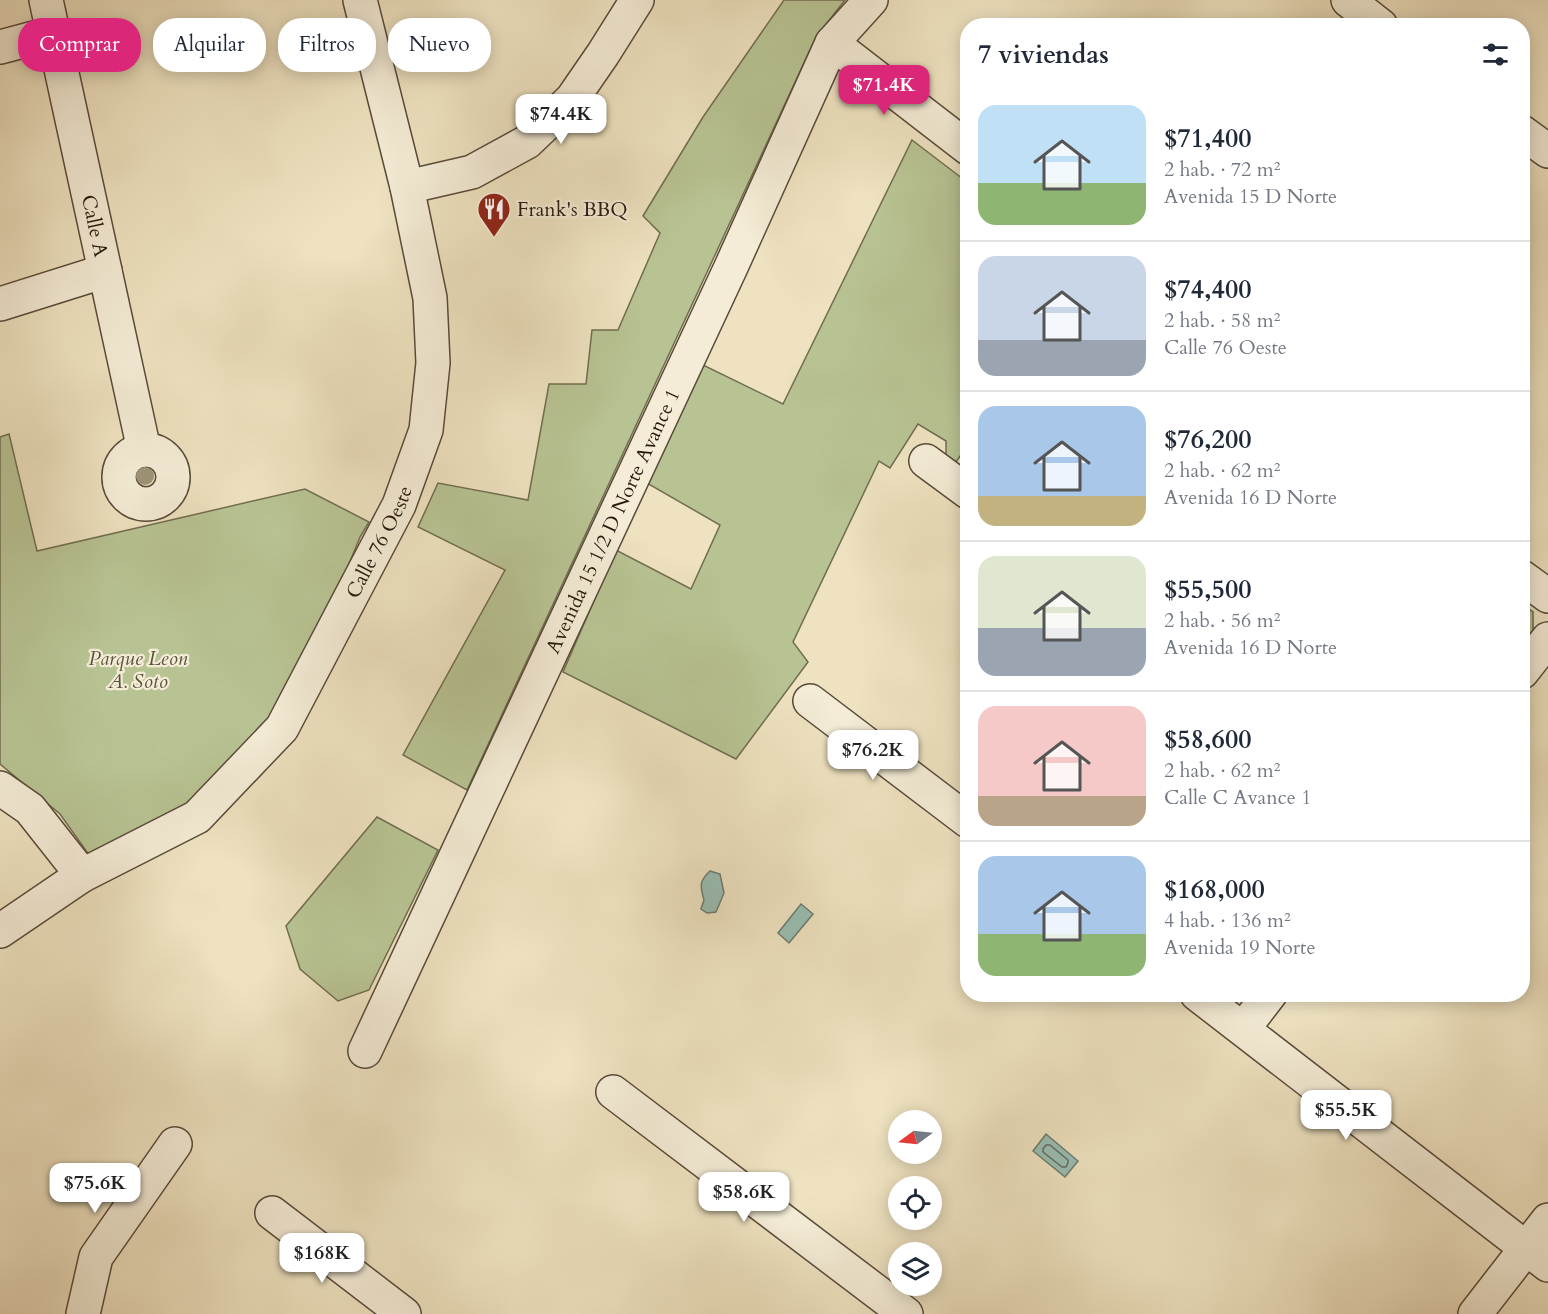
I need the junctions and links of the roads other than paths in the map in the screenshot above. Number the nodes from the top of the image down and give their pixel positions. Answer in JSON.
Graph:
{"nodes":[{"id":1,"x":46,"y":0,"type":"edge"},
{"id":2,"x":360,"y":0,"type":"edge"},
{"id":3,"x":637,"y":0,"type":"edge"},
{"id":4,"x":871,"y":0,"type":"edge"},
{"id":5,"x":1348,"y":0,"type":"edge"},
{"id":6,"x":50,"y":18,"type":"edge"},
{"id":7,"x":1372,"y":18,"type":"edge"},
{"id":8,"x":18,"y":42,"type":"edge"},
{"id":9,"x":832,"y":43,"type":"junction"},
{"id":10,"x":0,"y":47,"type":"edge"},
{"id":11,"x":62,"y":72,"type":"edge"},
{"id":12,"x":1530,"y":138,"type":"edge"},
{"id":13,"x":960,"y":142,"type":"edge"},
{"id":14,"x":1548,"y":151,"type":"edge"},
{"id":15,"x":407,"y":187,"type":"junction"},
{"id":16,"x":105,"y":271,"type":"junction"},
{"id":17,"x":0,"y":304,"type":"edge"},
{"id":18,"x":144,"y":450,"type":"dead end"},
{"id":19,"x":926,"y":461,"type":"dead end"},
{"id":20,"x":960,"y":486,"type":"edge"},
{"id":21,"x":1530,"y":583,"type":"edge"},
{"id":22,"x":1548,"y":596,"type":"edge"},
{"id":23,"x":1548,"y":639,"type":"edge"},
{"id":24,"x":1530,"y":662,"type":"edge"},
{"id":25,"x":810,"y":700,"type":"dead end"},
{"id":26,"x":0,"y":788,"type":"edge"},
{"id":27,"x":960,"y":815,"type":"edge"},
{"id":28,"x":81,"y":876,"type":"junction"},
{"id":29,"x":0,"y":931,"type":"edge"},
{"id":30,"x":1208,"y":1002,"type":"edge"},
{"id":31,"x":1264,"y":1002,"type":"edge"},
{"id":32,"x":1243,"y":1029,"type":"junction"},
{"id":33,"x":364,"y":1051,"type":"dead end"},
{"id":34,"x":613,"y":1092,"type":"dead end"},
{"id":35,"x":175,"y":1144,"type":"dead end"},
{"id":36,"x":272,"y":1213,"type":"dead end"},
{"id":37,"x":1548,"y":1220,"type":"edge"},
{"id":38,"x":1537,"y":1256,"type":"edge"},
{"id":39,"x":83,"y":1314,"type":"edge"},
{"id":40,"x":404,"y":1314,"type":"edge"},
{"id":41,"x":906,"y":1314,"type":"edge"},
{"id":42,"x":1475,"y":1314,"type":"edge"}],
"edges":[{"from":1,"to":6,"type":"street","name":"Calle A"},
{"from":2,"to":15,"type":"street","name":"Calle 76 Oeste"},
{"from":3,"to":15,"type":"street"},
{"from":4,"to":9,"type":"street","name":"Avenida 15 1/2 D Norte Avance 1"},
{"from":5,"to":7,"type":"street"},
{"from":8,"to":10,"type":"street"},
{"from":9,"to":13,"type":"street"},
{"from":9,"to":33,"type":"street","name":"Avenida 15 1/2 D Norte Avance 1"},
{"from":11,"to":16,"type":"street","name":"Calle A"},
{"from":12,"to":14,"type":"street"},
{"from":15,"to":28,"type":"street","name":"Calle 76 Oeste"},
{"from":16,"to":17,"type":"street"},
{"from":16,"to":18,"type":"street","name":"Calle A"},
{"from":19,"to":20,"type":"street"},
{"from":21,"to":22,"type":"street"},
{"from":23,"to":24,"type":"street"},
{"from":25,"to":27,"type":"street"},
{"from":26,"to":28,"type":"street"},
{"from":28,"to":29,"type":"street","name":"Calle 76 Oeste"},
{"from":30,"to":32,"type":"street"},
{"from":31,"to":32,"type":"street"},
{"from":32,"to":38,"type":"street"},
{"from":34,"to":41,"type":"street"},
{"from":35,"to":39,"type":"street"},
{"from":36,"to":40,"type":"street"},
{"from":37,"to":38,"type":"street"},
{"from":38,"to":42,"type":"street"}]}
